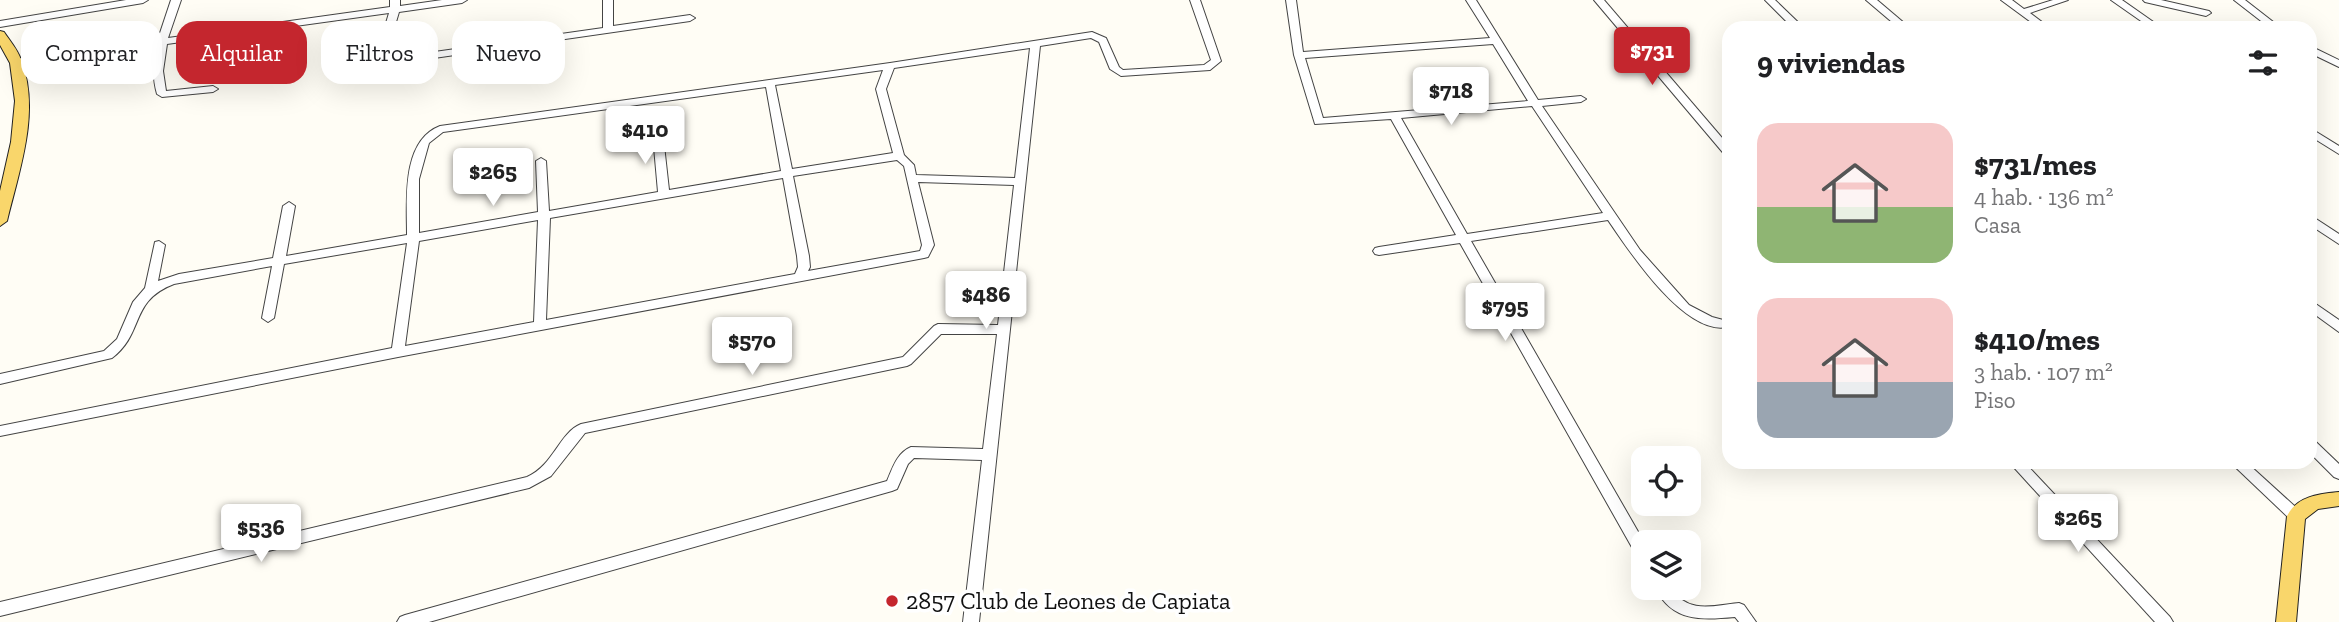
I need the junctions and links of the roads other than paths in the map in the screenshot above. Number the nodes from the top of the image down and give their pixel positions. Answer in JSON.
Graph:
{"nodes":[{"id":1,"x":143,"y":0,"type":"edge"},
{"id":2,"x":176,"y":0,"type":"edge"},
{"id":3,"x":462,"y":0,"type":"edge"},
{"id":4,"x":608,"y":0,"type":"edge"},
{"id":5,"x":1195,"y":0,"type":"edge"},
{"id":6,"x":1292,"y":0,"type":"edge"},
{"id":7,"x":1471,"y":0,"type":"edge"},
{"id":8,"x":1599,"y":0,"type":"edge"},
{"id":9,"x":1770,"y":0,"type":"edge"},
{"id":10,"x":1871,"y":0,"type":"edge"},
{"id":11,"x":2006,"y":0,"type":"edge"},
{"id":12,"x":2063,"y":0,"type":"edge"},
{"id":13,"x":2146,"y":0,"type":"edge"},
{"id":14,"x":2239,"y":0,"type":"edge"},
{"id":15,"x":2118,"y":1,"type":"edge"},
{"id":16,"x":395,"y":5,"type":"edge"},
{"id":17,"x":2023,"y":12,"type":"junction"},
{"id":18,"x":2206,"y":13,"type":"dead end"},
{"id":19,"x":690,"y":18,"type":"dead end"},
{"id":20,"x":1792,"y":21,"type":"edge"},
{"id":21,"x":1896,"y":21,"type":"edge"},
{"id":22,"x":2035,"y":21,"type":"edge"},
{"id":23,"x":2147,"y":21,"type":"edge"},
{"id":24,"x":2267,"y":21,"type":"edge"},
{"id":25,"x":0,"y":24,"type":"edge"},
{"id":26,"x":608,"y":29,"type":"junction"},
{"id":27,"x":0,"y":35,"type":"edge"},
{"id":28,"x":1496,"y":41,"type":"junction"},
{"id":29,"x":162,"y":42,"type":"joint"},
{"id":30,"x":1035,"y":43,"type":"junction"},
{"id":31,"x":2317,"y":53,"type":"edge"},
{"id":32,"x":1298,"y":55,"type":"junction"},
{"id":33,"x":21,"y":61,"type":"edge"},
{"id":34,"x":16,"y":62,"type":"junction"},
{"id":35,"x":2339,"y":64,"type":"edge"},
{"id":36,"x":890,"y":66,"type":"junction"},
{"id":37,"x":770,"y":83,"type":"junction"},
{"id":38,"x":159,"y":84,"type":"edge"},
{"id":39,"x":214,"y":89,"type":"dead end"},
{"id":40,"x":1581,"y":99,"type":"dead end"},
{"id":41,"x":1534,"y":102,"type":"junction"},
{"id":42,"x":1395,"y":117,"type":"junction"},
{"id":43,"x":658,"y":136,"type":"dead end"},
{"id":44,"x":2317,"y":136,"type":"edge"},
{"id":45,"x":1722,"y":145,"type":"edge"},
{"id":46,"x":2339,"y":151,"type":"edge"},
{"id":47,"x":899,"y":156,"type":"junction"},
{"id":48,"x":541,"y":161,"type":"dead end"},
{"id":49,"x":788,"y":172,"type":"junction"},
{"id":50,"x":911,"y":177,"type":"junction"},
{"id":51,"x":1019,"y":182,"type":"junction"},
{"id":52,"x":664,"y":193,"type":"junction"},
{"id":53,"x":289,"y":206,"type":"dead end"},
{"id":54,"x":544,"y":215,"type":"junction"},
{"id":55,"x":1612,"y":216,"type":"junction"},
{"id":56,"x":0,"y":221,"type":"edge"},
{"id":57,"x":2317,"y":224,"type":"edge"},
{"id":58,"x":1464,"y":237,"type":"junction"},
{"id":59,"x":413,"y":239,"type":"junction"},
{"id":60,"x":2339,"y":240,"type":"edge"},
{"id":61,"x":159,"y":245,"type":"dead end"},
{"id":62,"x":1379,"y":251,"type":"dead end"},
{"id":63,"x":277,"y":261,"type":"junction"},
{"id":64,"x":800,"y":277,"type":"junction"},
{"id":65,"x":151,"y":289,"type":"junction"},
{"id":66,"x":2317,"y":310,"type":"edge"},
{"id":67,"x":268,"y":318,"type":"dead end"},
{"id":68,"x":1722,"y":324,"type":"edge"},
{"id":69,"x":540,"y":326,"type":"junction"},
{"id":70,"x":2339,"y":327,"type":"edge"},
{"id":71,"x":1003,"y":330,"type":"junction"},
{"id":72,"x":398,"y":352,"type":"junction"},
{"id":73,"x":0,"y":379,"type":"edge"},
{"id":74,"x":0,"y":431,"type":"edge"},
{"id":75,"x":2317,"y":452,"type":"edge"},
{"id":76,"x":989,"y":455,"type":"junction"},
{"id":77,"x":2023,"y":469,"type":"edge"},
{"id":78,"x":2245,"y":469,"type":"edge"},
{"id":79,"x":2339,"y":473,"type":"edge"},
{"id":80,"x":2339,"y":499,"type":"edge"},
{"id":81,"x":2296,"y":516,"type":"junction"},
{"id":82,"x":1631,"y":533,"type":"edge"},
{"id":83,"x":1670,"y":600,"type":"edge"},
{"id":84,"x":0,"y":609,"type":"edge"},
{"id":85,"x":405,"y":622,"type":"edge"},
{"id":86,"x":971,"y":622,"type":"edge"},
{"id":87,"x":1748,"y":622,"type":"edge"},
{"id":88,"x":2165,"y":622,"type":"edge"},
{"id":89,"x":2286,"y":622,"type":"edge"}],
"edges":[{"from":1,"to":25,"type":"street"},
{"from":2,"to":29,"type":"street"},
{"from":3,"to":16,"type":"street"},
{"from":4,"to":26,"type":"street"},
{"from":5,"to":30,"type":"street"},
{"from":6,"to":32,"type":"street"},
{"from":7,"to":28,"type":"street"},
{"from":8,"to":45,"type":"street"},
{"from":9,"to":20,"type":"street"},
{"from":10,"to":21,"type":"street"},
{"from":11,"to":17,"type":"street"},
{"from":12,"to":17,"type":"street"},
{"from":13,"to":15,"type":"street"},
{"from":13,"to":18,"type":"street"},
{"from":14,"to":24,"type":"street"},
{"from":15,"to":23,"type":"street"},
{"from":16,"to":26,"type":"street"},
{"from":16,"to":29,"type":"street"},
{"from":17,"to":22,"type":"street"},
{"from":19,"to":26,"type":"street"},
{"from":27,"to":34,"type":"main road"},
{"from":28,"to":32,"type":"street"},
{"from":28,"to":41,"type":"street"},
{"from":30,"to":36,"type":"street"},
{"from":30,"to":51,"type":"street"},
{"from":31,"to":35,"type":"street"},
{"from":32,"to":42,"type":"street"},
{"from":33,"to":34,"type":"street"},
{"from":34,"to":56,"type":"main road"},
{"from":36,"to":37,"type":"street"},
{"from":36,"to":47,"type":"street"},
{"from":37,"to":49,"type":"street"},
{"from":37,"to":59,"type":"street"},
{"from":38,"to":39,"type":"street"},
{"from":40,"to":41,"type":"street"},
{"from":41,"to":42,"type":"street"},
{"from":41,"to":55,"type":"street"},
{"from":42,"to":58,"type":"street"},
{"from":43,"to":52,"type":"street"},
{"from":44,"to":46,"type":"street"},
{"from":47,"to":49,"type":"street"},
{"from":47,"to":50,"type":"street"},
{"from":48,"to":54,"type":"street"},
{"from":49,"to":52,"type":"street"},
{"from":49,"to":64,"type":"street"},
{"from":50,"to":51,"type":"street"},
{"from":50,"to":64,"type":"street"},
{"from":51,"to":71,"type":"street"},
{"from":52,"to":54,"type":"street"},
{"from":53,"to":63,"type":"street"},
{"from":54,"to":59,"type":"street"},
{"from":54,"to":69,"type":"street"},
{"from":55,"to":58,"type":"street"},
{"from":55,"to":68,"type":"street"},
{"from":57,"to":60,"type":"street"},
{"from":58,"to":62,"type":"street"},
{"from":58,"to":82,"type":"street"},
{"from":59,"to":63,"type":"street"},
{"from":59,"to":72,"type":"street"},
{"from":61,"to":65,"type":"street"},
{"from":63,"to":65,"type":"street"},
{"from":63,"to":67,"type":"street"},
{"from":64,"to":69,"type":"street"},
{"from":65,"to":73,"type":"street"},
{"from":66,"to":70,"type":"street"},
{"from":69,"to":72,"type":"street"},
{"from":71,"to":76,"type":"street"},
{"from":71,"to":84,"type":"street"},
{"from":72,"to":74,"type":"street"},
{"from":75,"to":79,"type":"street"},
{"from":76,"to":85,"type":"street"},
{"from":76,"to":86,"type":"street"},
{"from":77,"to":88,"type":"street"},
{"from":78,"to":81,"type":"street"},
{"from":80,"to":81,"type":"main road"},
{"from":81,"to":89,"type":"main road"},
{"from":83,"to":87,"type":"street"}]}
